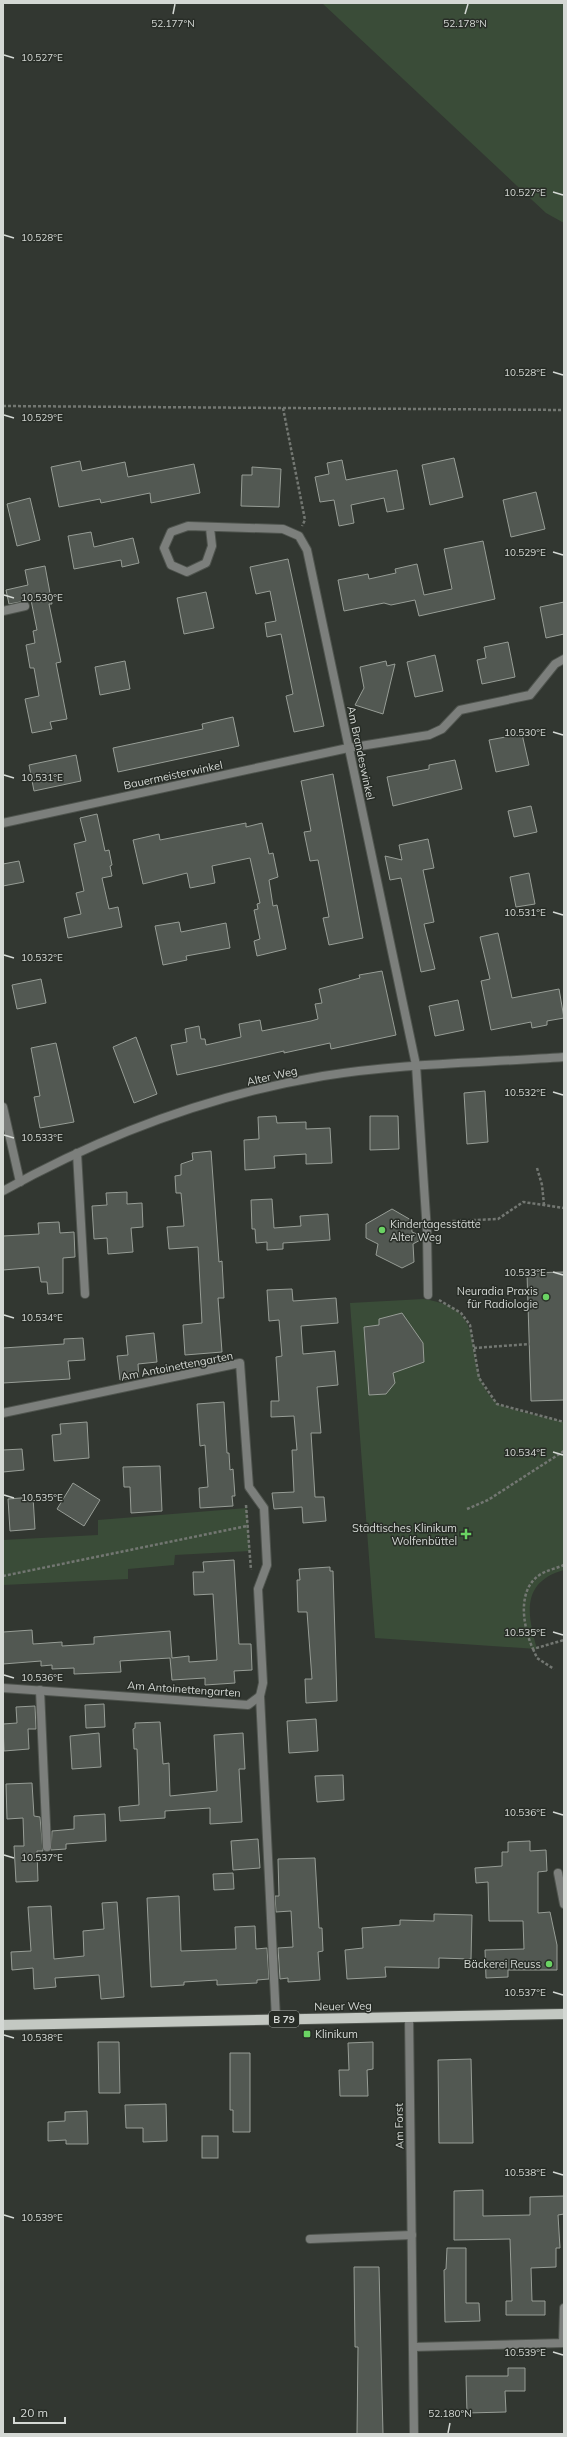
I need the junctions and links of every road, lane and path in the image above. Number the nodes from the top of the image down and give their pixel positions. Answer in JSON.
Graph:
{"nodes":[{"id":1,"x":3,"y":406,"type":"edge"},
{"id":2,"x":283,"y":408,"type":"junction"},
{"id":3,"x":564,"y":410,"type":"edge"},
{"id":4,"x":210,"y":528,"type":"junction"},
{"id":5,"x":299,"y":536,"type":"junction"},
{"id":6,"x":25,"y":606,"type":"dead end"},
{"id":7,"x":3,"y":611,"type":"edge"},
{"id":8,"x":564,"y":659,"type":"edge"},
{"id":9,"x":348,"y":748,"type":"junction"},
{"id":10,"x":3,"y":823,"type":"edge"},
{"id":11,"x":564,"y":1057,"type":"edge"},
{"id":12,"x":416,"y":1065,"type":"junction"},
{"id":13,"x":3,"y":1107,"type":"edge"},
{"id":14,"x":77,"y":1153,"type":"junction"},
{"id":15,"x":537,"y":1168,"type":"dead end"},
{"id":16,"x":20,"y":1182,"type":"junction"},
{"id":17,"x":3,"y":1191,"type":"edge"},
{"id":18,"x":544,"y":1205,"type":"junction"},
{"id":19,"x":564,"y":1208,"type":"edge"},
{"id":20,"x":427,"y":1232,"type":"junction"},
{"id":21,"x":85,"y":1294,"type":"dead end"},
{"id":22,"x":428,"y":1295,"type":"joint"},
{"id":23,"x":530,"y":1344,"type":"dead end"},
{"id":24,"x":474,"y":1348,"type":"junction"},
{"id":25,"x":3,"y":1413,"type":"edge"},
{"id":26,"x":564,"y":1422,"type":"edge"},
{"id":27,"x":564,"y":1451,"type":"edge"},
{"id":28,"x":249,"y":1487,"type":"junction"},
{"id":29,"x":466,"y":1509,"type":"dead end"},
{"id":30,"x":248,"y":1526,"type":"junction"},
{"id":31,"x":564,"y":1565,"type":"edge"},
{"id":32,"x":3,"y":1576,"type":"edge"},
{"id":33,"x":258,"y":1589,"type":"junction"},
{"id":34,"x":564,"y":1640,"type":"edge"},
{"id":35,"x":533,"y":1649,"type":"junction"},
{"id":36,"x":554,"y":1669,"type":"dead end"},
{"id":37,"x":3,"y":1688,"type":"edge"},
{"id":38,"x":40,"y":1690,"type":"junction"},
{"id":39,"x":260,"y":1696,"type":"junction"},
{"id":40,"x":47,"y":1847,"type":"dead end"},
{"id":41,"x":558,"y":1872,"type":"dead end"},
{"id":42,"x":564,"y":1904,"type":"edge"},
{"id":43,"x":564,"y":2014,"type":"edge"},
{"id":44,"x":409,"y":2016,"type":"junction"},
{"id":45,"x":276,"y":2019,"type":"junction"},
{"id":46,"x":3,"y":2025,"type":"edge"},
{"id":47,"x":412,"y":2235,"type":"junction"},
{"id":48,"x":310,"y":2239,"type":"dead end"},
{"id":49,"x":564,"y":2308,"type":"edge"},
{"id":50,"x":413,"y":2347,"type":"junction"},
{"id":51,"x":414,"y":2434,"type":"edge"}],
"edges":[{"from":1,"to":2,"type":"path"},
{"from":2,"to":3,"type":"path"},
{"from":2,"to":5,"type":"path"},
{"from":4,"to":4,"type":"street"},
{"from":4,"to":5,"type":"street"},
{"from":5,"to":9,"type":"street","name":"Am Brandeswinkel"},
{"from":6,"to":7,"type":"street"},
{"from":8,"to":9,"type":"street","name":"Bauermeisterwinkel"},
{"from":9,"to":10,"type":"street","name":"Bauermeisterwinkel"},
{"from":9,"to":12,"type":"street","name":"Am Brandeswinkel"},
{"from":11,"to":12,"type":"street","name":"Alter Weg"},
{"from":12,"to":14,"type":"street","name":"Alter Weg"},
{"from":12,"to":20,"type":"street","name":"Am Brandeswinkel"},
{"from":13,"to":16,"type":"street"},
{"from":14,"to":16,"type":"street","name":"Alter Weg"},
{"from":14,"to":21,"type":"street"},
{"from":15,"to":18,"type":"path"},
{"from":16,"to":17,"type":"street","name":"Alter Weg"},
{"from":18,"to":19,"type":"path"},
{"from":18,"to":20,"type":"path"},
{"from":20,"to":22,"type":"street","name":"Am Brandeswinkel"},
{"from":22,"to":24,"type":"path"},
{"from":23,"to":24,"type":"path"},
{"from":24,"to":26,"type":"path"},
{"from":25,"to":28,"type":"street","name":"Am Antoinettengarten"},
{"from":27,"to":29,"type":"path"},
{"from":28,"to":30,"type":"path"},
{"from":28,"to":33,"type":"street"},
{"from":30,"to":32,"type":"path"},
{"from":30,"to":33,"type":"path"},
{"from":31,"to":35,"type":"path"},
{"from":33,"to":39,"type":"street"},
{"from":34,"to":35,"type":"path"},
{"from":35,"to":36,"type":"path"},
{"from":37,"to":38,"type":"street","name":"Am Antoinettengarten"},
{"from":38,"to":39,"type":"street","name":"Am Antoinettengarten"},
{"from":38,"to":40,"type":"street"},
{"from":39,"to":45,"type":"street"},
{"from":41,"to":42,"type":"street"},
{"from":43,"to":44,"type":"main road","name":"Neuer Weg","number":"B 79"},
{"from":44,"to":45,"type":"main road","name":"Neuer Weg","number":"B 79"},
{"from":44,"to":47,"type":"street","name":"Am Forst"},
{"from":45,"to":46,"type":"main road","name":"Neuer Weg","number":"B 79"},
{"from":47,"to":48,"type":"street"},
{"from":47,"to":50,"type":"street","name":"Am Forst"},
{"from":49,"to":50,"type":"street"},
{"from":50,"to":51,"type":"street","name":"Am Forst"}]}
